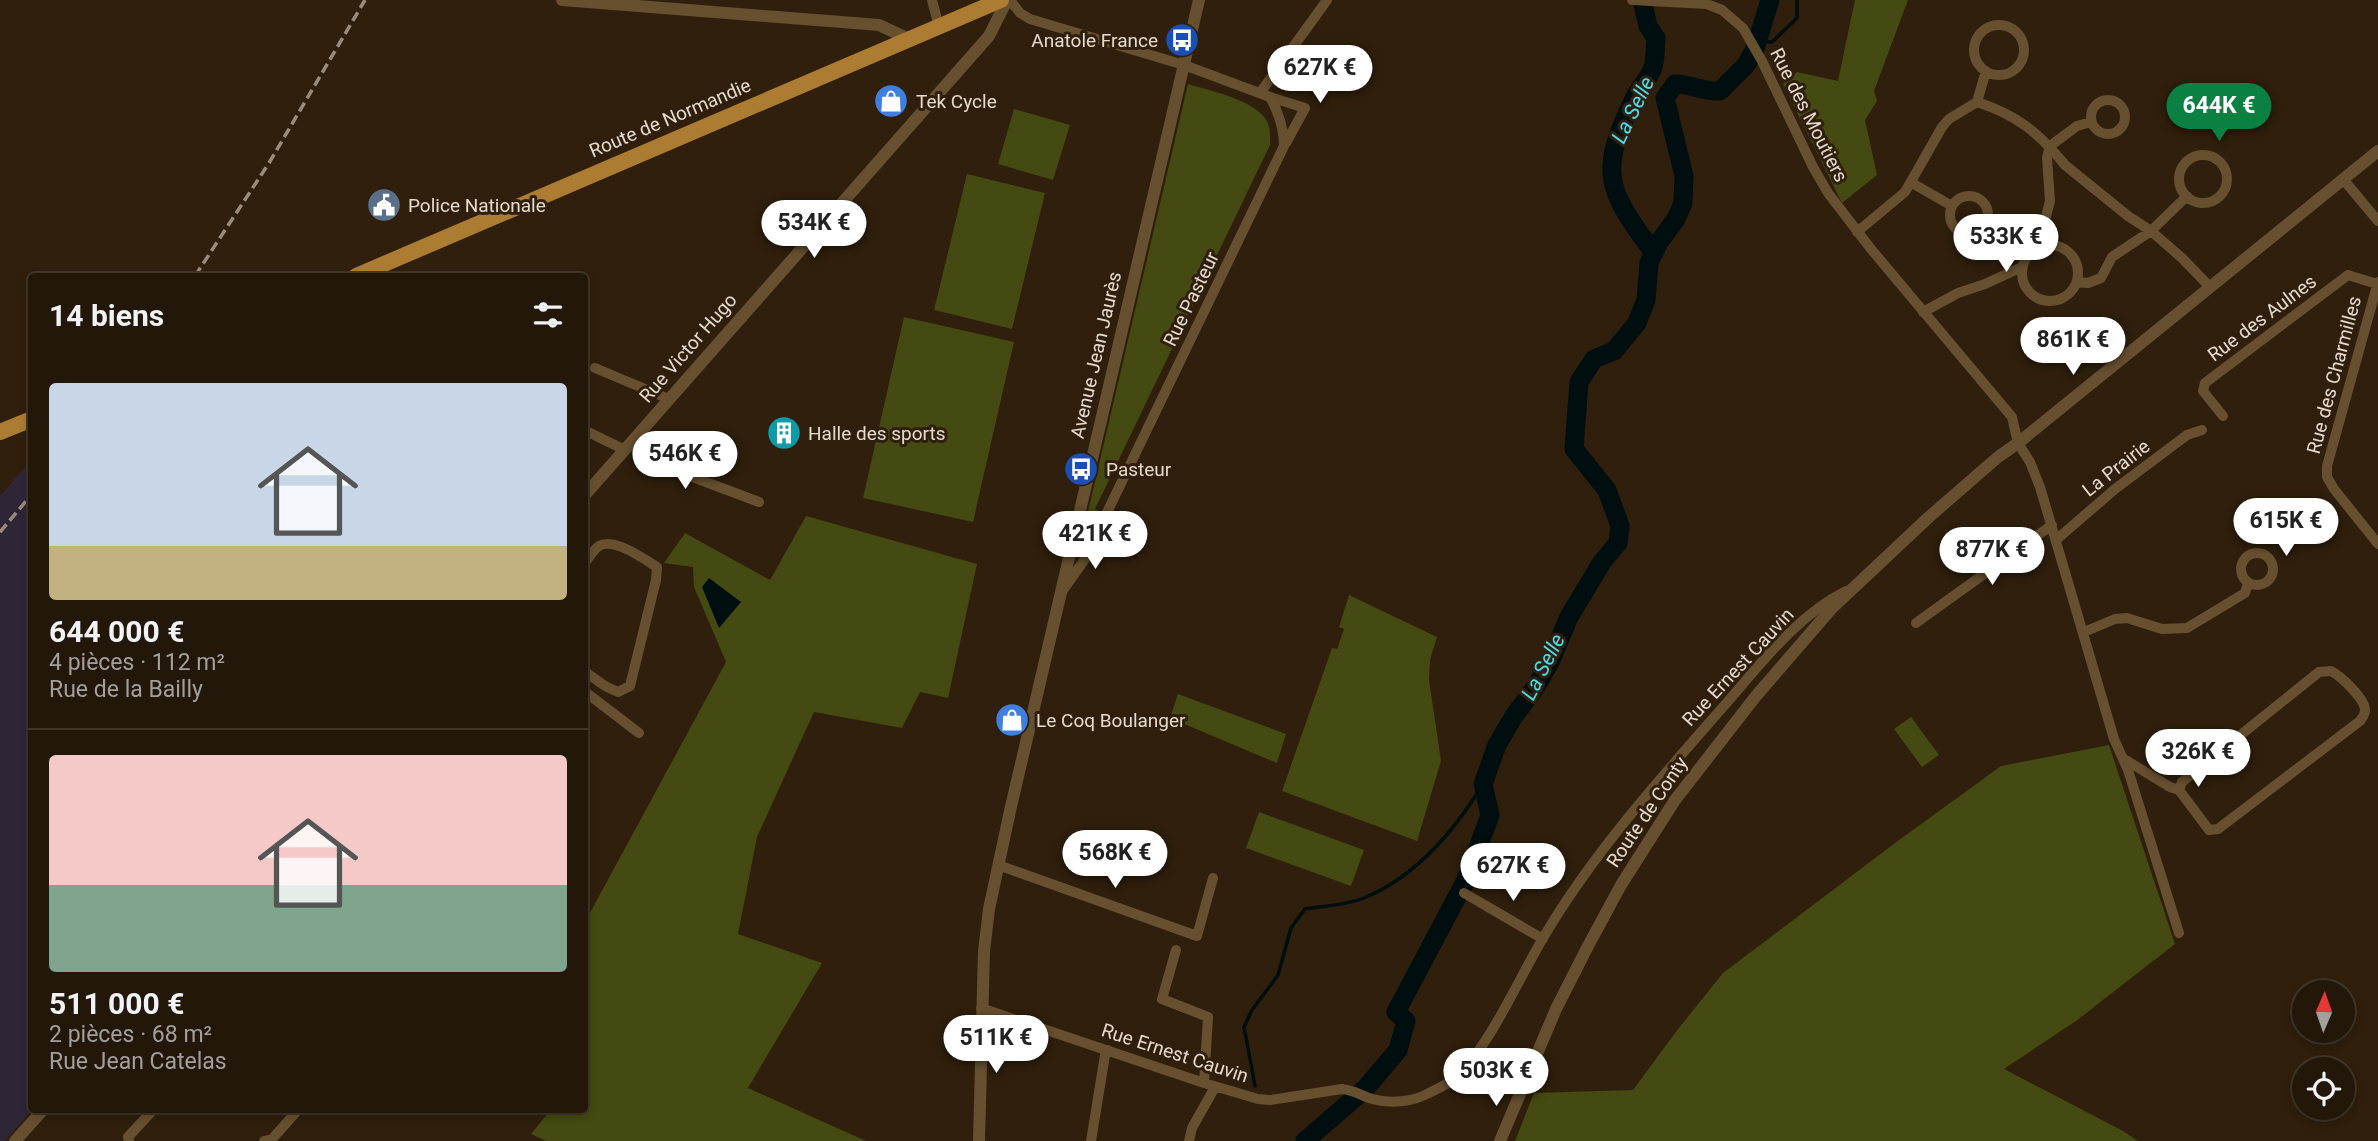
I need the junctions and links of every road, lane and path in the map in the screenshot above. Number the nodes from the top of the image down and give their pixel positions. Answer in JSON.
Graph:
{"nodes":[{"id":1,"x":562,"y":0,"type":"edge"},
{"id":2,"x":932,"y":0,"type":"edge"},
{"id":3,"x":1001,"y":0,"type":"edge"},
{"id":4,"x":1008,"y":0,"type":"edge"},
{"id":5,"x":1199,"y":0,"type":"edge"},
{"id":6,"x":1327,"y":0,"type":"edge"},
{"id":7,"x":1633,"y":0,"type":"edge"},
{"id":8,"x":1651,"y":1,"type":"edge"},
{"id":9,"x":939,"y":27,"type":"junction"},
{"id":10,"x":909,"y":39,"type":"junction"},
{"id":11,"x":1184,"y":65,"type":"junction"},
{"id":12,"x":1986,"y":71,"type":"junction"},
{"id":13,"x":1265,"y":95,"type":"junction"},
{"id":14,"x":1977,"y":102,"type":"junction"},
{"id":15,"x":2091,"y":122,"type":"dead end"},
{"id":16,"x":1284,"y":146,"type":"junction"},
{"id":17,"x":2050,"y":146,"type":"junction"},
{"id":18,"x":2378,"y":151,"type":"edge"},
{"id":19,"x":2343,"y":179,"type":"junction"},
{"id":20,"x":1912,"y":183,"type":"junction"},
{"id":21,"x":2187,"y":196,"type":"junction"},
{"id":22,"x":1952,"y":206,"type":"dead end"},
{"id":23,"x":2378,"y":221,"type":"edge"},
{"id":24,"x":2151,"y":231,"type":"junction"},
{"id":25,"x":1857,"y":232,"type":"junction"},
{"id":26,"x":2041,"y":246,"type":"junction"},
{"id":27,"x":2022,"y":267,"type":"junction"},
{"id":28,"x":363,"y":273,"type":"edge"},
{"id":29,"x":2077,"y":282,"type":"junction"},
{"id":30,"x":2378,"y":283,"type":"edge"},
{"id":31,"x":2210,"y":288,"type":"junction"},
{"id":32,"x":1923,"y":312,"type":"junction"},
{"id":33,"x":595,"y":368,"type":"dead end"},
{"id":34,"x":669,"y":399,"type":"junction"},
{"id":35,"x":2223,"y":416,"type":"dead end"},
{"id":36,"x":28,"y":421,"type":"edge"},
{"id":37,"x":2202,"y":429,"type":"dead end"},
{"id":38,"x":588,"y":431,"type":"edge"},
{"id":39,"x":0,"y":432,"type":"edge"},
{"id":40,"x":2018,"y":443,"type":"junction"},
{"id":41,"x":628,"y":446,"type":"junction"},
{"id":42,"x":588,"y":491,"type":"edge"},
{"id":43,"x":759,"y":502,"type":"dead end"},
{"id":44,"x":1077,"y":525,"type":"junction"},
{"id":45,"x":2052,"y":525,"type":"junction"},
{"id":46,"x":1098,"y":531,"type":"junction"},
{"id":47,"x":2056,"y":540,"type":"junction"},
{"id":48,"x":2378,"y":544,"type":"edge"},
{"id":49,"x":588,"y":559,"type":"edge"},
{"id":50,"x":2248,"y":583,"type":"dead end"},
{"id":51,"x":1061,"y":593,"type":"junction"},
{"id":52,"x":1829,"y":605,"type":"junction"},
{"id":53,"x":1916,"y":623,"type":"dead end"},
{"id":54,"x":2084,"y":632,"type":"junction"},
{"id":55,"x":588,"y":674,"type":"edge"},
{"id":56,"x":588,"y":694,"type":"edge"},
{"id":57,"x":639,"y":733,"type":"dead end"},
{"id":58,"x":2121,"y":757,"type":"junction"},
{"id":59,"x":2179,"y":790,"type":"junction"},
{"id":60,"x":998,"y":865,"type":"junction"},
{"id":61,"x":1213,"y":878,"type":"dead end"},
{"id":62,"x":1464,"y":893,"type":"dead end"},
{"id":63,"x":2179,"y":933,"type":"dead end"},
{"id":64,"x":1543,"y":939,"type":"junction"},
{"id":65,"x":1176,"y":950,"type":"dead end"},
{"id":66,"x":981,"y":1009,"type":"junction"},
{"id":67,"x":1108,"y":1050,"type":"junction"},
{"id":68,"x":1209,"y":1085,"type":"junction"},
{"id":69,"x":40,"y":1113,"type":"edge"},
{"id":70,"x":150,"y":1113,"type":"edge"},
{"id":71,"x":295,"y":1113,"type":"edge"},
{"id":72,"x":15,"y":1141,"type":"edge"},
{"id":73,"x":129,"y":1141,"type":"edge"},
{"id":74,"x":264,"y":1141,"type":"edge"},
{"id":75,"x":979,"y":1141,"type":"edge"},
{"id":76,"x":1091,"y":1141,"type":"edge"},
{"id":77,"x":1189,"y":1141,"type":"edge"},
{"id":78,"x":1500,"y":1141,"type":"edge"}],
"edges":[{"from":1,"to":10,"type":"street"},
{"from":2,"to":9,"type":"street"},
{"from":3,"to":9,"type":"main road","name":"Route de Normandie"},
{"from":4,"to":11,"type":"street"},
{"from":4,"to":34,"type":"street","name":"Rue Victor Hugo"},
{"from":5,"to":11,"type":"street","name":"Avenue Jean Jaurès"},
{"from":6,"to":13,"type":"street"},
{"from":7,"to":8,"type":"street","name":"Rue des Moutiers"},
{"from":8,"to":25,"type":"street","name":"Rue des Moutiers"},
{"from":9,"to":10,"type":"main road","name":"Route de Normandie"},
{"from":10,"to":28,"type":"main road","name":"Route de Normandie"},
{"from":11,"to":13,"type":"street"},
{"from":11,"to":44,"type":"street","name":"Avenue Jean Jaurès"},
{"from":12,"to":12,"type":"street"},
{"from":12,"to":14,"type":"street"},
{"from":13,"to":16,"type":"street"},
{"from":13,"to":16,"type":"street","name":"Rue Pasteur"},
{"from":14,"to":17,"type":"street"},
{"from":14,"to":20,"type":"street"},
{"from":15,"to":17,"type":"street"},
{"from":16,"to":46,"type":"street","name":"Rue Pasteur"},
{"from":17,"to":24,"type":"street"},
{"from":17,"to":26,"type":"street"},
{"from":18,"to":19,"type":"street","name":"Route de Conty"},
{"from":19,"to":23,"type":"street"},
{"from":19,"to":31,"type":"street","name":"Route de Conty"},
{"from":20,"to":22,"type":"street"},
{"from":20,"to":25,"type":"street"},
{"from":21,"to":21,"type":"street"},
{"from":21,"to":24,"type":"street"},
{"from":24,"to":29,"type":"street"},
{"from":24,"to":31,"type":"street"},
{"from":25,"to":32,"type":"street","name":"Rue des Moutiers"},
{"from":26,"to":27,"type":"street"},
{"from":26,"to":29,"type":"street"},
{"from":27,"to":29,"type":"street"},
{"from":27,"to":32,"type":"street"},
{"from":30,"to":35,"type":"street","name":"Rue des Aulnes"},
{"from":30,"to":48,"type":"street","name":"Rue des Charmilles"},
{"from":31,"to":40,"type":"street","name":"Route de Conty"},
{"from":32,"to":40,"type":"street","name":"Rue des Moutiers"},
{"from":33,"to":34,"type":"street"},
{"from":34,"to":41,"type":"street","name":"Rue Victor Hugo"},
{"from":36,"to":39,"type":"main road"},
{"from":37,"to":47,"type":"street","name":"La Prairie"},
{"from":38,"to":41,"type":"street"},
{"from":40,"to":45,"type":"street","name":"Rue des Moutiers"},
{"from":40,"to":52,"type":"street","name":"Route de Conty"},
{"from":41,"to":42,"type":"street","name":"Rue Victor Hugo"},
{"from":41,"to":43,"type":"street"},
{"from":44,"to":46,"type":"street"},
{"from":44,"to":51,"type":"street","name":"Avenue Jean Jaurès"},
{"from":45,"to":47,"type":"street","name":"Rue des Moutiers"},
{"from":45,"to":53,"type":"street"},
{"from":46,"to":51,"type":"street","name":"Rue Pasteur"},
{"from":47,"to":54,"type":"street","name":"Rue des Moutiers"},
{"from":49,"to":55,"type":"street"},
{"from":50,"to":54,"type":"street"},
{"from":51,"to":60,"type":"street","name":"Avenue Jean Jaurès"},
{"from":52,"to":64,"type":"street","name":"Rue Ernest Cauvin"},
{"from":52,"to":78,"type":"street","name":"Route de Conty"},
{"from":54,"to":58,"type":"street","name":"Rue des Moutiers"},
{"from":56,"to":57,"type":"street"},
{"from":58,"to":59,"type":"street"},
{"from":58,"to":63,"type":"street","name":"Rue des Moutiers"},
{"from":59,"to":59,"type":"street"},
{"from":60,"to":61,"type":"street"},
{"from":60,"to":66,"type":"street","name":"Avenue Jean Jaurès"},
{"from":62,"to":64,"type":"street"},
{"from":64,"to":68,"type":"street","name":"Rue Ernest Cauvin"},
{"from":65,"to":68,"type":"street"},
{"from":66,"to":67,"type":"street","name":"Rue Ernest Cauvin"},
{"from":66,"to":75,"type":"street","name":"Avenue Jean Jaurès"},
{"from":67,"to":68,"type":"street","name":"Rue Ernest Cauvin"},
{"from":67,"to":76,"type":"street"},
{"from":68,"to":77,"type":"street"},
{"from":69,"to":72,"type":"street"},
{"from":70,"to":73,"type":"street"},
{"from":71,"to":74,"type":"street"}]}
